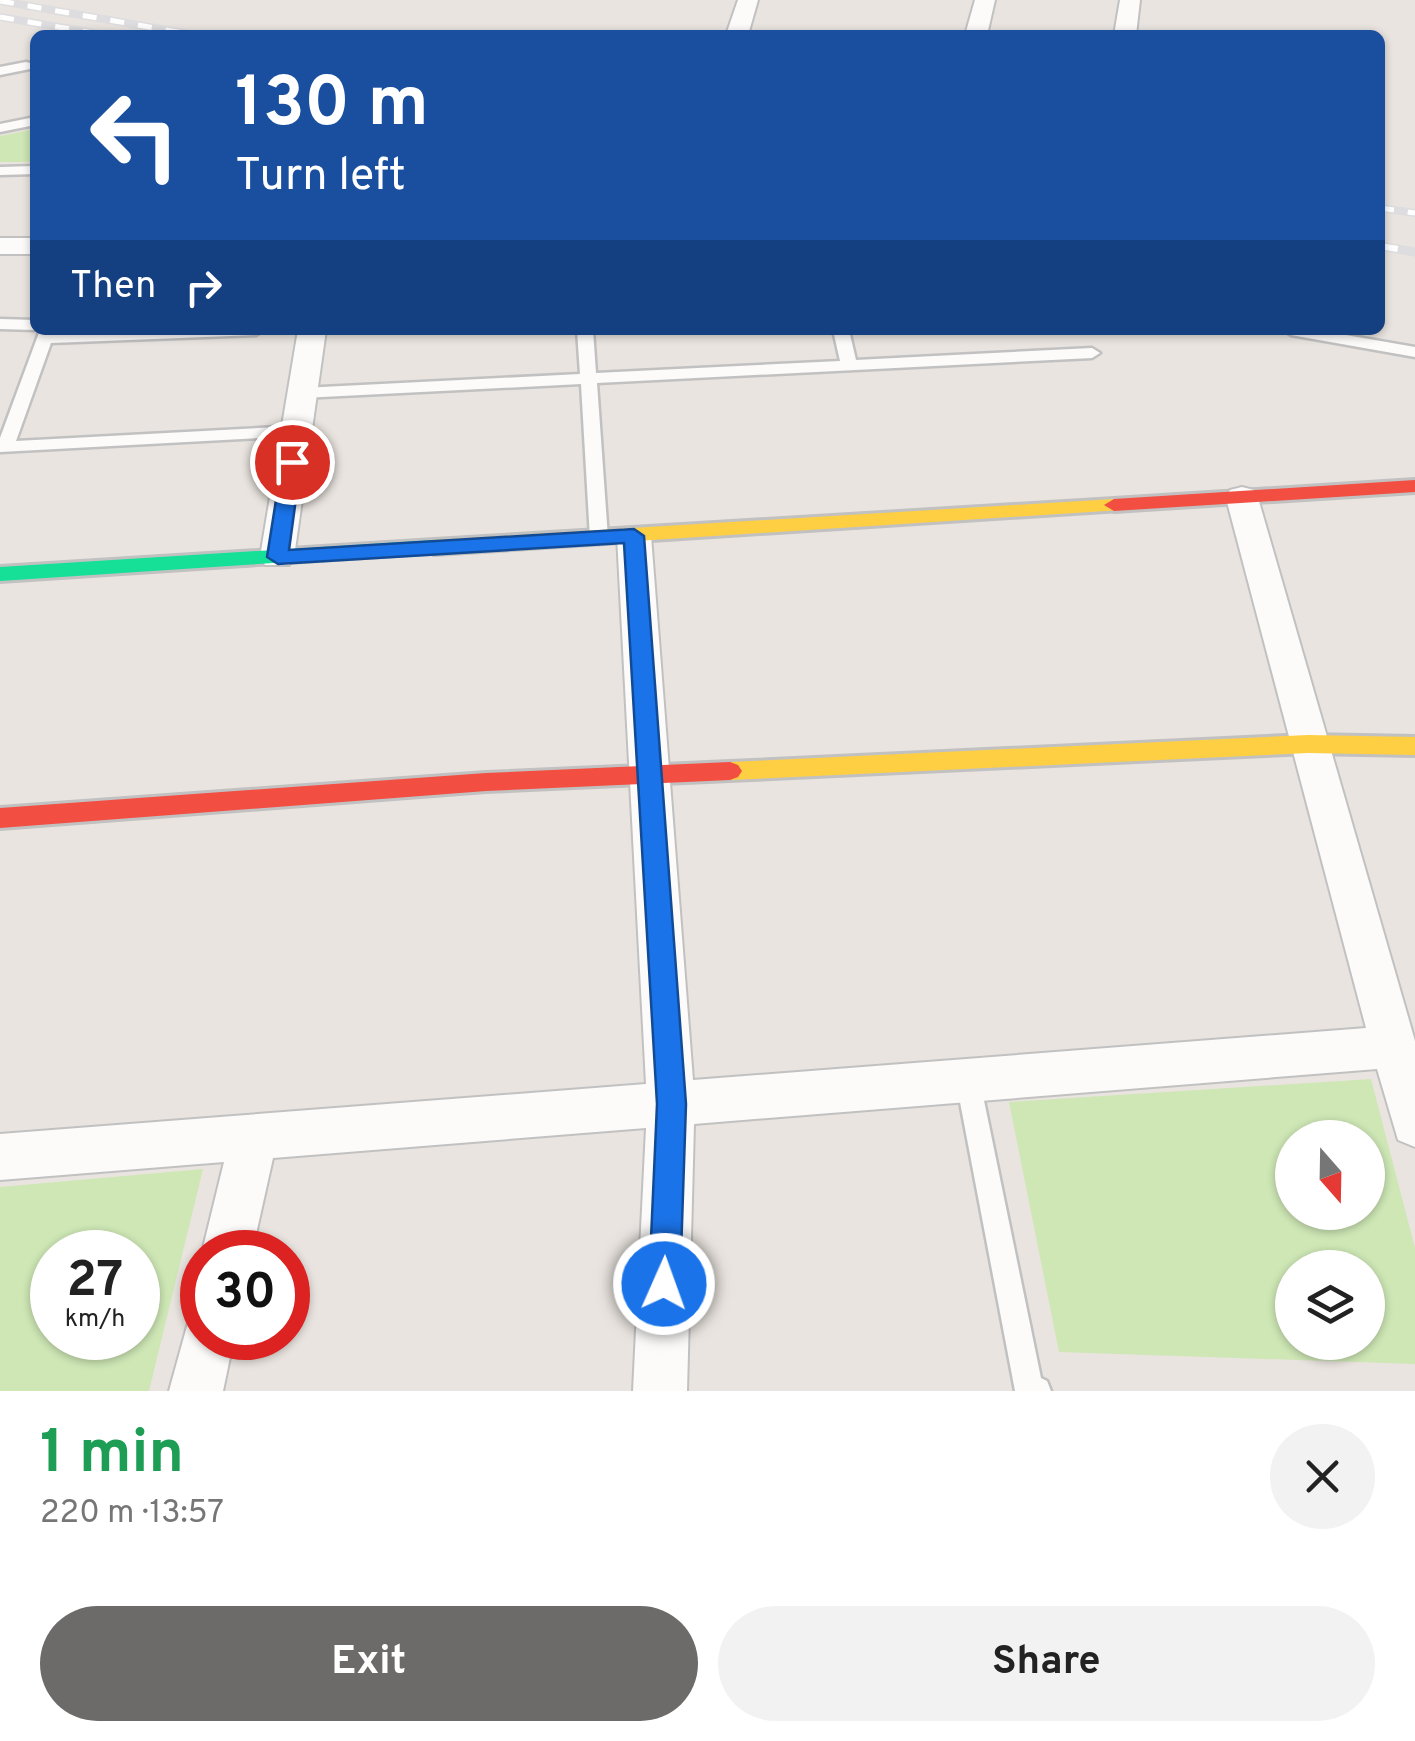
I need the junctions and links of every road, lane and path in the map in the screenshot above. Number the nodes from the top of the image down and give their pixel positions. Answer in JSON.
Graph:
{"nodes":[{"id":1,"x":748,"y":0,"type":"edge"},
{"id":2,"x":985,"y":0,"type":"edge"},
{"id":3,"x":1130,"y":0,"type":"edge"},
{"id":4,"x":739,"y":30,"type":"edge"},
{"id":5,"x":977,"y":30,"type":"edge"},
{"id":6,"x":1126,"y":30,"type":"edge"},
{"id":7,"x":26,"y":66,"type":"dead end"},
{"id":8,"x":0,"y":71,"type":"edge"},
{"id":9,"x":30,"y":122,"type":"edge"},
{"id":10,"x":0,"y":128,"type":"edge"},
{"id":11,"x":30,"y":170,"type":"edge"},
{"id":12,"x":0,"y":171,"type":"edge"},
{"id":13,"x":0,"y":246,"type":"edge"},
{"id":14,"x":30,"y":246,"type":"edge"},
{"id":15,"x":0,"y":324,"type":"edge"},
{"id":16,"x":30,"y":329,"type":"edge"},
{"id":17,"x":42,"y":335,"type":"edge"},
{"id":18,"x":311,"y":335,"type":"edge"},
{"id":19,"x":585,"y":335,"type":"edge"},
{"id":20,"x":842,"y":335,"type":"edge"},
{"id":21,"x":1319,"y":335,"type":"edge"},
{"id":22,"x":1415,"y":352,"type":"edge"},
{"id":23,"x":1092,"y":353,"type":"dead end"},
{"id":24,"x":849,"y":366,"type":"junction"},
{"id":25,"x":588,"y":379,"type":"junction"},
{"id":26,"x":302,"y":394,"type":"junction"},
{"id":27,"x":297,"y":431,"type":"junction"},
{"id":28,"x":3,"y":447,"type":"edge"},
{"id":29,"x":1415,"y":486,"type":"edge"},
{"id":30,"x":1242,"y":498,"type":"junction"},
{"id":31,"x":617,"y":537,"type":"junction"},
{"id":32,"x":278,"y":557,"type":"junction"},
{"id":33,"x":0,"y":574,"type":"edge"},
{"id":34,"x":1308,"y":744,"type":"junction"},
{"id":35,"x":1415,"y":746,"type":"edge"},
{"id":36,"x":650,"y":774,"type":"junction"},
{"id":37,"x":0,"y":818,"type":"edge"},
{"id":38,"x":1394,"y":1047,"type":"junction"},
{"id":39,"x":968,"y":1081,"type":"junction"},
{"id":40,"x":672,"y":1104,"type":"junction"},
{"id":41,"x":1415,"y":1124,"type":"edge"},
{"id":42,"x":254,"y":1137,"type":"junction"},
{"id":43,"x":0,"y":1157,"type":"edge"},
{"id":44,"x":233,"y":1230,"type":"edge"},
{"id":45,"x":203,"y":1360,"type":"edge"},
{"id":46,"x":196,"y":1391,"type":"edge"},
{"id":47,"x":660,"y":1391,"type":"edge"},
{"id":48,"x":1027,"y":1391,"type":"edge"},
{"id":49,"x":1037,"y":1391,"type":"edge"}],
"edges":[{"from":1,"to":4,"type":"street"},
{"from":2,"to":5,"type":"street"},
{"from":3,"to":6,"type":"street"},
{"from":7,"to":8,"type":"lane"},
{"from":9,"to":10,"type":"lane"},
{"from":11,"to":12,"type":"lane"},
{"from":13,"to":14,"type":"street"},
{"from":15,"to":16,"type":"lane"},
{"from":17,"to":28,"type":"lane"},
{"from":18,"to":26,"type":"street"},
{"from":19,"to":25,"type":"lane"},
{"from":20,"to":24,"type":"lane"},
{"from":21,"to":22,"type":"lane"},
{"from":23,"to":24,"type":"lane"},
{"from":24,"to":25,"type":"lane"},
{"from":25,"to":26,"type":"lane"},
{"from":25,"to":31,"type":"lane"},
{"from":26,"to":27,"type":"street"},
{"from":27,"to":28,"type":"lane"},
{"from":27,"to":32,"type":"street"},
{"from":29,"to":30,"type":"street"},
{"from":30,"to":31,"type":"street"},
{"from":30,"to":34,"type":"street"},
{"from":31,"to":32,"type":"street"},
{"from":31,"to":36,"type":"street"},
{"from":32,"to":33,"type":"street"},
{"from":34,"to":35,"type":"street"},
{"from":34,"to":36,"type":"street"},
{"from":34,"to":38,"type":"street"},
{"from":36,"to":37,"type":"street"},
{"from":36,"to":40,"type":"street"},
{"from":38,"to":39,"type":"street"},
{"from":38,"to":41,"type":"street"},
{"from":39,"to":40,"type":"street"},
{"from":39,"to":48,"type":"lane"},
{"from":40,"to":42,"type":"street"},
{"from":40,"to":47,"type":"street"},
{"from":42,"to":43,"type":"street"},
{"from":42,"to":44,"type":"street"},
{"from":45,"to":46,"type":"street"},
{"from":48,"to":49,"type":"lane"}]}
